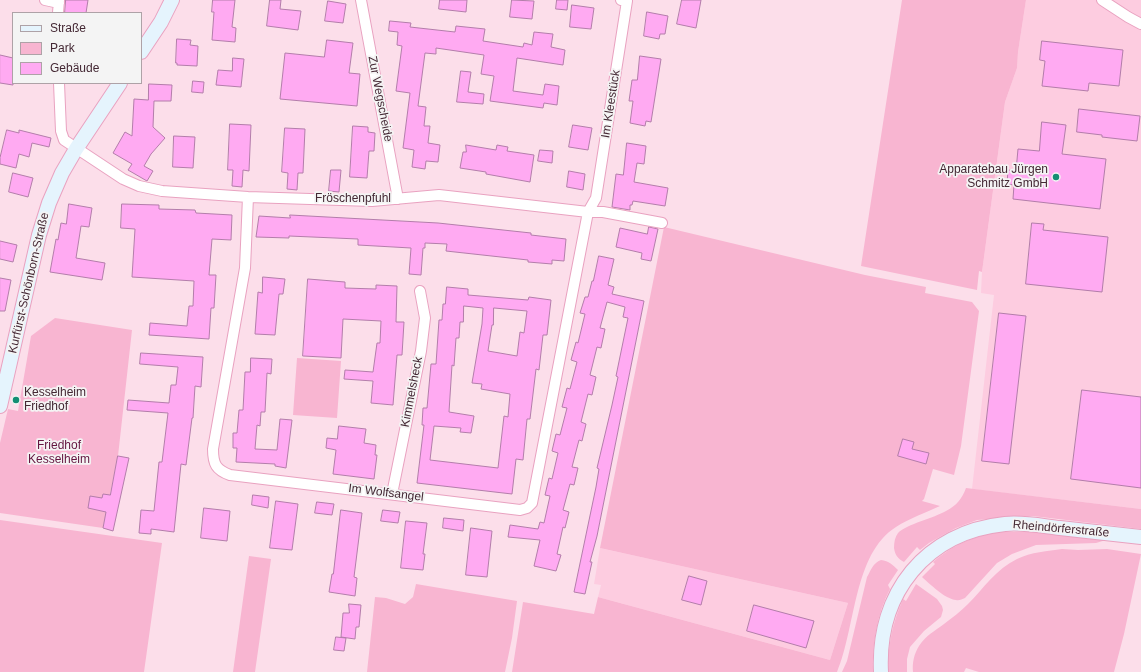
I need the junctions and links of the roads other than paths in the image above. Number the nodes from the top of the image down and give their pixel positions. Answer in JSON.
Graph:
{"nodes":[{"id":1,"x":45,"y":0,"type":"edge"},
{"id":2,"x":172,"y":0,"type":"edge"},
{"id":3,"x":361,"y":0,"type":"edge"},
{"id":4,"x":621,"y":0,"type":"edge"},
{"id":5,"x":1102,"y":0,"type":"edge"},
{"id":6,"x":59,"y":5,"type":"edge"},
{"id":7,"x":1141,"y":24,"type":"edge"},
{"id":8,"x":142,"y":50,"type":"edge"},
{"id":9,"x":59,"y":84,"type":"edge"},
{"id":10,"x":119,"y":84,"type":"edge"},
{"id":11,"x":76,"y":149,"type":"junction"},
{"id":12,"x":248,"y":197,"type":"junction"},
{"id":13,"x":398,"y":199,"type":"junction"},
{"id":14,"x":588,"y":212,"type":"junction"},
{"id":15,"x":662,"y":224,"type":"dead end"},
{"id":16,"x":420,"y":291,"type":"dead end"},
{"id":17,"x":0,"y":406,"type":"edge"},
{"id":18,"x":392,"y":494,"type":"junction"},
{"id":19,"x":1141,"y":537,"type":"edge"},
{"id":20,"x":881,"y":672,"type":"edge"}],
"edges":[{"from":1,"to":6,"type":"street"},
{"from":2,"to":8,"type":"street"},
{"from":3,"to":13,"type":"street","name":"Zur Wegscheide"},
{"from":4,"to":14,"type":"street","name":"Im Kleestück"},
{"from":5,"to":7,"type":"street"},
{"from":9,"to":11,"type":"street","name":"Fröschenpfuhl"},
{"from":10,"to":11,"type":"street","name":"Kurfürst-Schönborn-Straße"},
{"from":11,"to":12,"type":"street","name":"Fröschenpfuhl"},
{"from":11,"to":17,"type":"street","name":"Kurfürst-Schönborn-Straße"},
{"from":12,"to":13,"type":"street","name":"Fröschenpfuhl"},
{"from":12,"to":18,"type":"street","name":"Im Wolfsangel"},
{"from":13,"to":14,"type":"street","name":"Fröschenpfuhl"},
{"from":14,"to":15,"type":"street","name":"Fröschenpfuhl"},
{"from":14,"to":18,"type":"street","name":"Im Wolfsangel"},
{"from":16,"to":18,"type":"street","name":"Kimmelsheck"},
{"from":19,"to":20,"type":"street","name":"Rheindörferstraße"}]}
